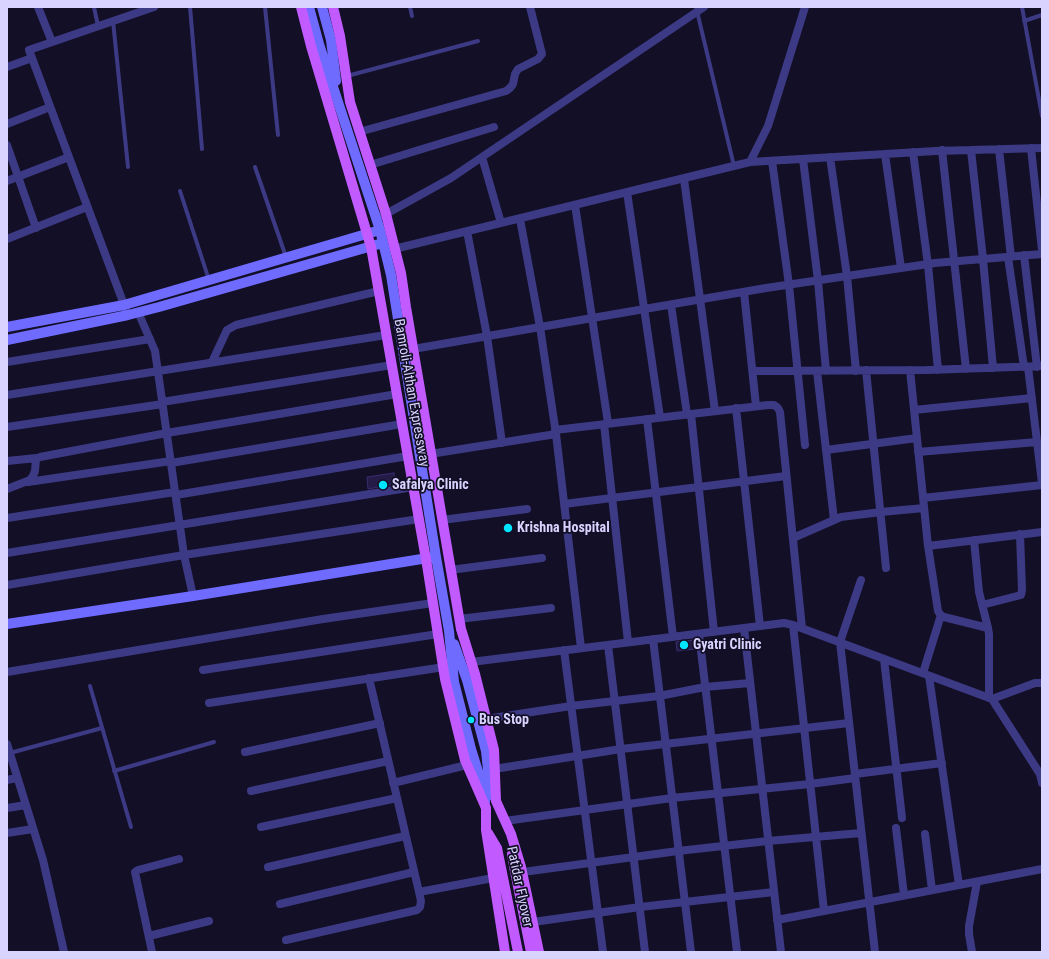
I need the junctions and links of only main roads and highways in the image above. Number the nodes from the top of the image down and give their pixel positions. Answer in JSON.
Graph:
{"nodes":[{"id":1,"x":301,"y":7,"type":"edge"},
{"id":2,"x":333,"y":7,"type":"edge"},
{"id":3,"x":486,"y":830,"type":"junction"},
{"id":4,"x":511,"y":834,"type":"junction"},
{"id":5,"x":505,"y":952,"type":"edge"},
{"id":6,"x":518,"y":952,"type":"edge"},
{"id":7,"x":531,"y":952,"type":"edge"},
{"id":8,"x":539,"y":952,"type":"edge"}],
"edges":[{"from":1,"to":3,"type":"main road","name":"Bamroli-Althan Expressway"},
{"from":2,"to":4,"type":"main road"},
{"from":3,"to":5,"type":"main road","name":"Bamroli-Althan Expressway"},
{"from":3,"to":6,"type":"main road","name":"Patidar Flyover"},
{"from":4,"to":7,"type":"main road","name":"Patidar Flyover"},
{"from":4,"to":8,"type":"main road"}]}
